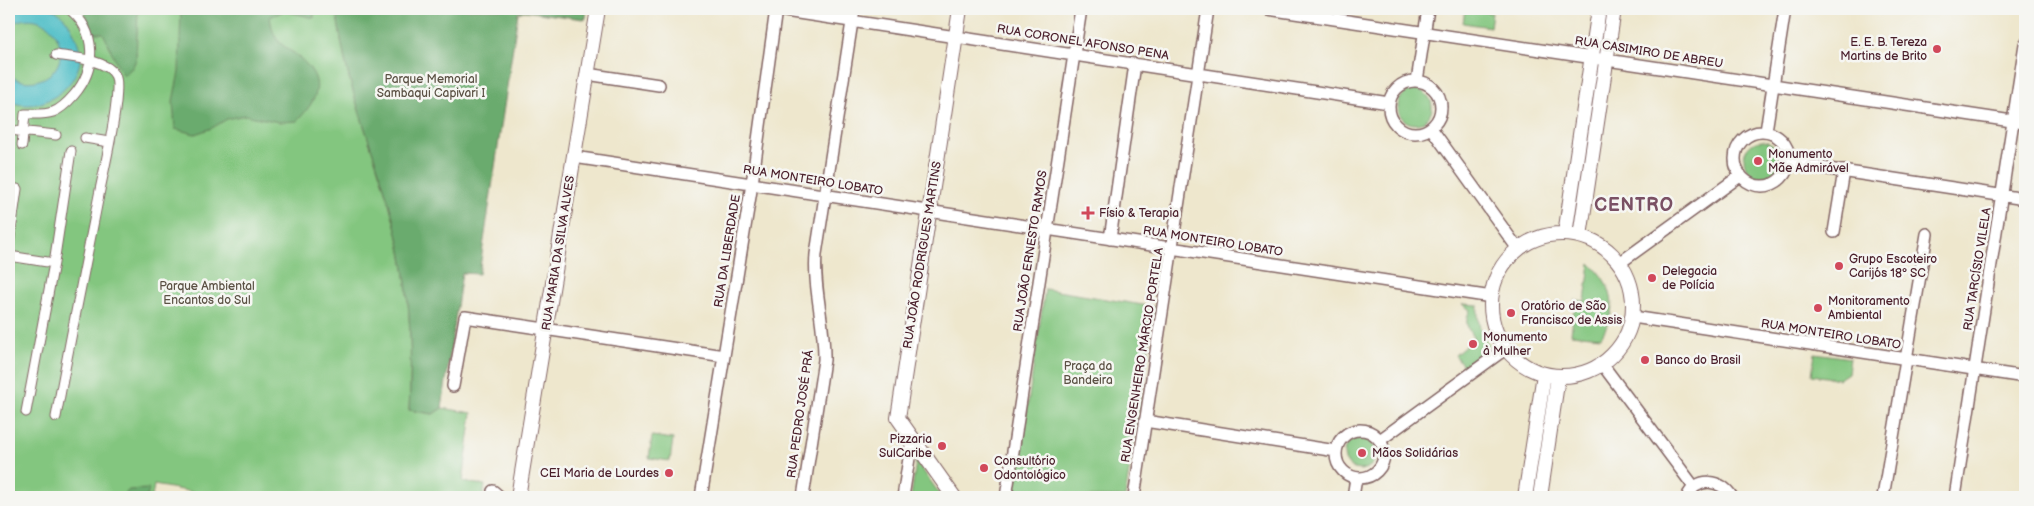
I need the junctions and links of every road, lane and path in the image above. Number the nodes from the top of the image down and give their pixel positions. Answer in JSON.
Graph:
{"nodes":[{"id":1,"x":69,"y":9,"type":"edge"},
{"id":2,"x":598,"y":9,"type":"edge"},
{"id":3,"x":772,"y":9,"type":"edge"},
{"id":4,"x":776,"y":9,"type":"edge"},
{"id":5,"x":854,"y":9,"type":"edge"},
{"id":6,"x":960,"y":9,"type":"edge"},
{"id":7,"x":1081,"y":9,"type":"edge"},
{"id":8,"x":1208,"y":9,"type":"edge"},
{"id":9,"x":1268,"y":9,"type":"edge"},
{"id":10,"x":1428,"y":9,"type":"edge"},
{"id":11,"x":1599,"y":9,"type":"edge"},
{"id":12,"x":1614,"y":9,"type":"edge"},
{"id":13,"x":1785,"y":9,"type":"edge"},
{"id":14,"x":852,"y":21,"type":"junction"},
{"id":15,"x":1424,"y":32,"type":"junction"},
{"id":16,"x":955,"y":37,"type":"junction"},
{"id":17,"x":2025,"y":44,"type":"edge"},
{"id":18,"x":1074,"y":55,"type":"junction"},
{"id":19,"x":56,"y":56,"type":"dead end"},
{"id":20,"x":1591,"y":57,"type":"junction"},
{"id":21,"x":1606,"y":60,"type":"junction"},
{"id":22,"x":87,"y":61,"type":"junction"},
{"id":23,"x":1135,"y":64,"type":"junction"},
{"id":24,"x":587,"y":74,"type":"junction"},
{"id":25,"x":1198,"y":74,"type":"junction"},
{"id":26,"x":1417,"y":81,"type":"junction"},
{"id":27,"x":659,"y":85,"type":"dead end"},
{"id":28,"x":1773,"y":85,"type":"junction"},
{"id":29,"x":1389,"y":103,"type":"junction"},
{"id":30,"x":2019,"y":122,"type":"edge"},
{"id":31,"x":1431,"y":128,"type":"junction"},
{"id":32,"x":9,"y":130,"type":"edge"},
{"id":33,"x":1766,"y":131,"type":"junction"},
{"id":34,"x":23,"y":132,"type":"junction"},
{"id":35,"x":56,"y":135,"type":"dead end"},
{"id":36,"x":85,"y":138,"type":"dead end"},
{"id":37,"x":109,"y":142,"type":"junction"},
{"id":38,"x":22,"y":145,"type":"dead end"},
{"id":39,"x":71,"y":151,"type":"dead end"},
{"id":40,"x":574,"y":157,"type":"junction"},
{"id":41,"x":1789,"y":162,"type":"junction"},
{"id":42,"x":1844,"y":171,"type":"junction"},
{"id":43,"x":1740,"y":176,"type":"junction"},
{"id":44,"x":752,"y":184,"type":"junction"},
{"id":45,"x":18,"y":189,"type":"dead end"},
{"id":46,"x":2002,"y":194,"type":"junction"},
{"id":47,"x":825,"y":195,"type":"junction"},
{"id":48,"x":2025,"y":199,"type":"edge"},
{"id":49,"x":929,"y":211,"type":"junction"},
{"id":50,"x":1047,"y":229,"type":"junction"},
{"id":51,"x":1834,"y":232,"type":"dead end"},
{"id":52,"x":1565,"y":234,"type":"junction"},
{"id":53,"x":1927,"y":234,"type":"dead end"},
{"id":54,"x":1580,"y":236,"type":"junction"},
{"id":55,"x":1110,"y":239,"type":"junction"},
{"id":56,"x":9,"y":245,"type":"edge"},
{"id":57,"x":1172,"y":248,"type":"junction"},
{"id":58,"x":1518,"y":248,"type":"junction"},
{"id":59,"x":9,"y":256,"type":"edge"},
{"id":60,"x":1621,"y":262,"type":"junction"},
{"id":61,"x":54,"y":263,"type":"junction"},
{"id":62,"x":1492,"y":297,"type":"junction"},
{"id":63,"x":1632,"y":317,"type":"junction"},
{"id":64,"x":546,"y":330,"type":"junction"},
{"id":65,"x":1505,"y":349,"type":"junction"},
{"id":66,"x":724,"y":356,"type":"junction"},
{"id":67,"x":1906,"y":359,"type":"junction"},
{"id":68,"x":1602,"y":364,"type":"junction"},
{"id":69,"x":1975,"y":370,"type":"junction"},
{"id":70,"x":1551,"y":376,"type":"junction"},
{"id":71,"x":2025,"y":377,"type":"edge"},
{"id":72,"x":453,"y":386,"type":"dead end"},
{"id":73,"x":26,"y":412,"type":"dead end"},
{"id":74,"x":56,"y":417,"type":"dead end"},
{"id":75,"x":1145,"y":421,"type":"junction"},
{"id":76,"x":912,"y":439,"type":"junction"},
{"id":77,"x":1380,"y":440,"type":"junction"},
{"id":78,"x":1336,"y":451,"type":"junction"},
{"id":79,"x":1356,"y":478,"type":"junction"},
{"id":80,"x":1694,"y":487,"type":"junction"},
{"id":81,"x":518,"y":497,"type":"edge"},
{"id":82,"x":701,"y":497,"type":"edge"},
{"id":83,"x":803,"y":497,"type":"edge"},
{"id":84,"x":903,"y":497,"type":"edge"},
{"id":85,"x":954,"y":497,"type":"edge"},
{"id":86,"x":1006,"y":497,"type":"edge"},
{"id":87,"x":1134,"y":497,"type":"edge"},
{"id":88,"x":1353,"y":497,"type":"edge"},
{"id":89,"x":1525,"y":497,"type":"edge"},
{"id":90,"x":1540,"y":497,"type":"edge"},
{"id":91,"x":1687,"y":497,"type":"edge"},
{"id":92,"x":1732,"y":497,"type":"edge"},
{"id":93,"x":1883,"y":497,"type":"edge"},
{"id":94,"x":1955,"y":497,"type":"edge"}],
"edges":[{"from":1,"to":22,"type":"street"},
{"from":2,"to":24,"type":"street","name":"RUA MARIA DA SILVA ALVES"},
{"from":3,"to":4,"type":"street","name":"RUA CORONEL AFONSO PENA"},
{"from":4,"to":14,"type":"street","name":"RUA CORONEL AFONSO PENA"},
{"from":4,"to":44,"type":"street","name":"RUA DA LIBERDADE"},
{"from":5,"to":14,"type":"street","name":"RUA PEDRO JOSÉ PRÁ"},
{"from":6,"to":16,"type":"street","name":"RUA JOÃO RODRIGUES MARTINS"},
{"from":7,"to":18,"type":"street","name":"RUA JOÃO ERNESTO RAMOS"},
{"from":8,"to":25,"type":"street","name":"RUA ENGENHEIRO MÁRCIO PORTELA"},
{"from":9,"to":15,"type":"street","name":"RUA CASIMIRO DE ABREU"},
{"from":10,"to":15,"type":"street"},
{"from":11,"to":20,"type":"street"},
{"from":12,"to":21,"type":"street"},
{"from":13,"to":28,"type":"street"},
{"from":14,"to":16,"type":"street","name":"RUA CORONEL AFONSO PENA"},
{"from":14,"to":47,"type":"street","name":"RUA PEDRO JOSÉ PRÁ"},
{"from":15,"to":20,"type":"street","name":"RUA CASIMIRO DE ABREU"},
{"from":15,"to":26,"type":"street"},
{"from":16,"to":18,"type":"street","name":"RUA CORONEL AFONSO PENA"},
{"from":16,"to":49,"type":"street","name":"RUA JOÃO RODRIGUES MARTINS"},
{"from":17,"to":30,"type":"street","name":"RUA TARCÍSIO VILELA"},
{"from":18,"to":23,"type":"street","name":"RUA CORONEL AFONSO PENA"},
{"from":18,"to":50,"type":"street","name":"RUA JOÃO ERNESTO RAMOS"},
{"from":19,"to":22,"type":"street"},
{"from":20,"to":21,"type":"street","name":"RUA CASIMIRO DE ABREU"},
{"from":20,"to":52,"type":"street"},
{"from":21,"to":28,"type":"street","name":"RUA CASIMIRO DE ABREU"},
{"from":21,"to":54,"type":"street"},
{"from":22,"to":34,"type":"street"},
{"from":22,"to":37,"type":"street"},
{"from":23,"to":25,"type":"street","name":"RUA CORONEL AFONSO PENA"},
{"from":23,"to":55,"type":"street"},
{"from":24,"to":27,"type":"street"},
{"from":24,"to":40,"type":"street","name":"RUA MARIA DA SILVA ALVES"},
{"from":25,"to":29,"type":"street","name":"RUA CORONEL AFONSO PENA"},
{"from":25,"to":57,"type":"street","name":"RUA ENGENHEIRO MÁRCIO PORTELA"},
{"from":26,"to":29,"type":"street"},
{"from":26,"to":31,"type":"street"},
{"from":28,"to":30,"type":"street","name":"RUA CASIMIRO DE ABREU"},
{"from":28,"to":33,"type":"street"},
{"from":29,"to":31,"type":"street"},
{"from":30,"to":46,"type":"street","name":"RUA TARCÍSIO VILELA"},
{"from":31,"to":58,"type":"street"},
{"from":32,"to":34,"type":"street"},
{"from":33,"to":41,"type":"street"},
{"from":33,"to":43,"type":"street"},
{"from":34,"to":35,"type":"street"},
{"from":34,"to":38,"type":"street"},
{"from":36,"to":37,"type":"street"},
{"from":37,"to":74,"type":"street"},
{"from":39,"to":61,"type":"street"},
{"from":40,"to":44,"type":"street","name":"RUA MONTEIRO LOBATO"},
{"from":40,"to":64,"type":"street","name":"RUA MARIA DA SILVA ALVES"},
{"from":41,"to":42,"type":"street"},
{"from":41,"to":43,"type":"street"},
{"from":42,"to":46,"type":"street"},
{"from":42,"to":51,"type":"street"},
{"from":43,"to":60,"type":"street"},
{"from":44,"to":47,"type":"street","name":"RUA MONTEIRO LOBATO"},
{"from":44,"to":66,"type":"street","name":"RUA DA LIBERDADE"},
{"from":45,"to":56,"type":"street"},
{"from":46,"to":48,"type":"street"},
{"from":46,"to":69,"type":"street","name":"RUA TARCÍSIO VILELA"},
{"from":47,"to":49,"type":"street","name":"RUA MONTEIRO LOBATO"},
{"from":47,"to":83,"type":"street","name":"RUA PEDRO JOSÉ PRÁ"},
{"from":49,"to":50,"type":"street","name":"RUA MONTEIRO LOBATO"},
{"from":49,"to":76,"type":"street","name":"RUA JOÃO RODRIGUES MARTINS"},
{"from":50,"to":55,"type":"street","name":"RUA MONTEIRO LOBATO"},
{"from":50,"to":86,"type":"street","name":"RUA JOÃO ERNESTO RAMOS"},
{"from":52,"to":54,"type":"street"},
{"from":52,"to":58,"type":"street"},
{"from":53,"to":67,"type":"street"},
{"from":54,"to":60,"type":"street"},
{"from":55,"to":57,"type":"street","name":"RUA MONTEIRO LOBATO"},
{"from":57,"to":62,"type":"street","name":"RUA MONTEIRO LOBATO"},
{"from":57,"to":75,"type":"street","name":"RUA ENGENHEIRO MÁRCIO PORTELA"},
{"from":58,"to":62,"type":"street"},
{"from":59,"to":61,"type":"street"},
{"from":60,"to":63,"type":"street"},
{"from":61,"to":73,"type":"street"},
{"from":62,"to":65,"type":"street"},
{"from":63,"to":67,"type":"street","name":"RUA MONTEIRO LOBATO"},
{"from":63,"to":68,"type":"street"},
{"from":64,"to":66,"type":"street"},
{"from":64,"to":72,"type":"street"},
{"from":64,"to":81,"type":"street","name":"RUA MARIA DA SILVA ALVES"},
{"from":65,"to":70,"type":"street"},
{"from":65,"to":77,"type":"street"},
{"from":66,"to":82,"type":"street","name":"RUA DA LIBERDADE"},
{"from":67,"to":69,"type":"street","name":"RUA MONTEIRO LOBATO"},
{"from":67,"to":93,"type":"street"},
{"from":68,"to":70,"type":"street"},
{"from":68,"to":80,"type":"street"},
{"from":69,"to":71,"type":"street","name":"RUA MONTEIRO LOBATO"},
{"from":69,"to":94,"type":"street","name":"RUA TARCÍSIO VILELA"},
{"from":70,"to":89,"type":"street"},
{"from":70,"to":90,"type":"street"},
{"from":75,"to":78,"type":"street"},
{"from":75,"to":87,"type":"street","name":"RUA ENGENHEIRO MÁRCIO PORTELA"},
{"from":76,"to":84,"type":"street"},
{"from":76,"to":85,"type":"street","name":"RUA JOÃO RODRIGUES MARTINS"},
{"from":77,"to":78,"type":"street"},
{"from":77,"to":79,"type":"street"},
{"from":78,"to":79,"type":"street"},
{"from":79,"to":88,"type":"street"},
{"from":80,"to":91,"type":"street"},
{"from":80,"to":92,"type":"street"}]}
